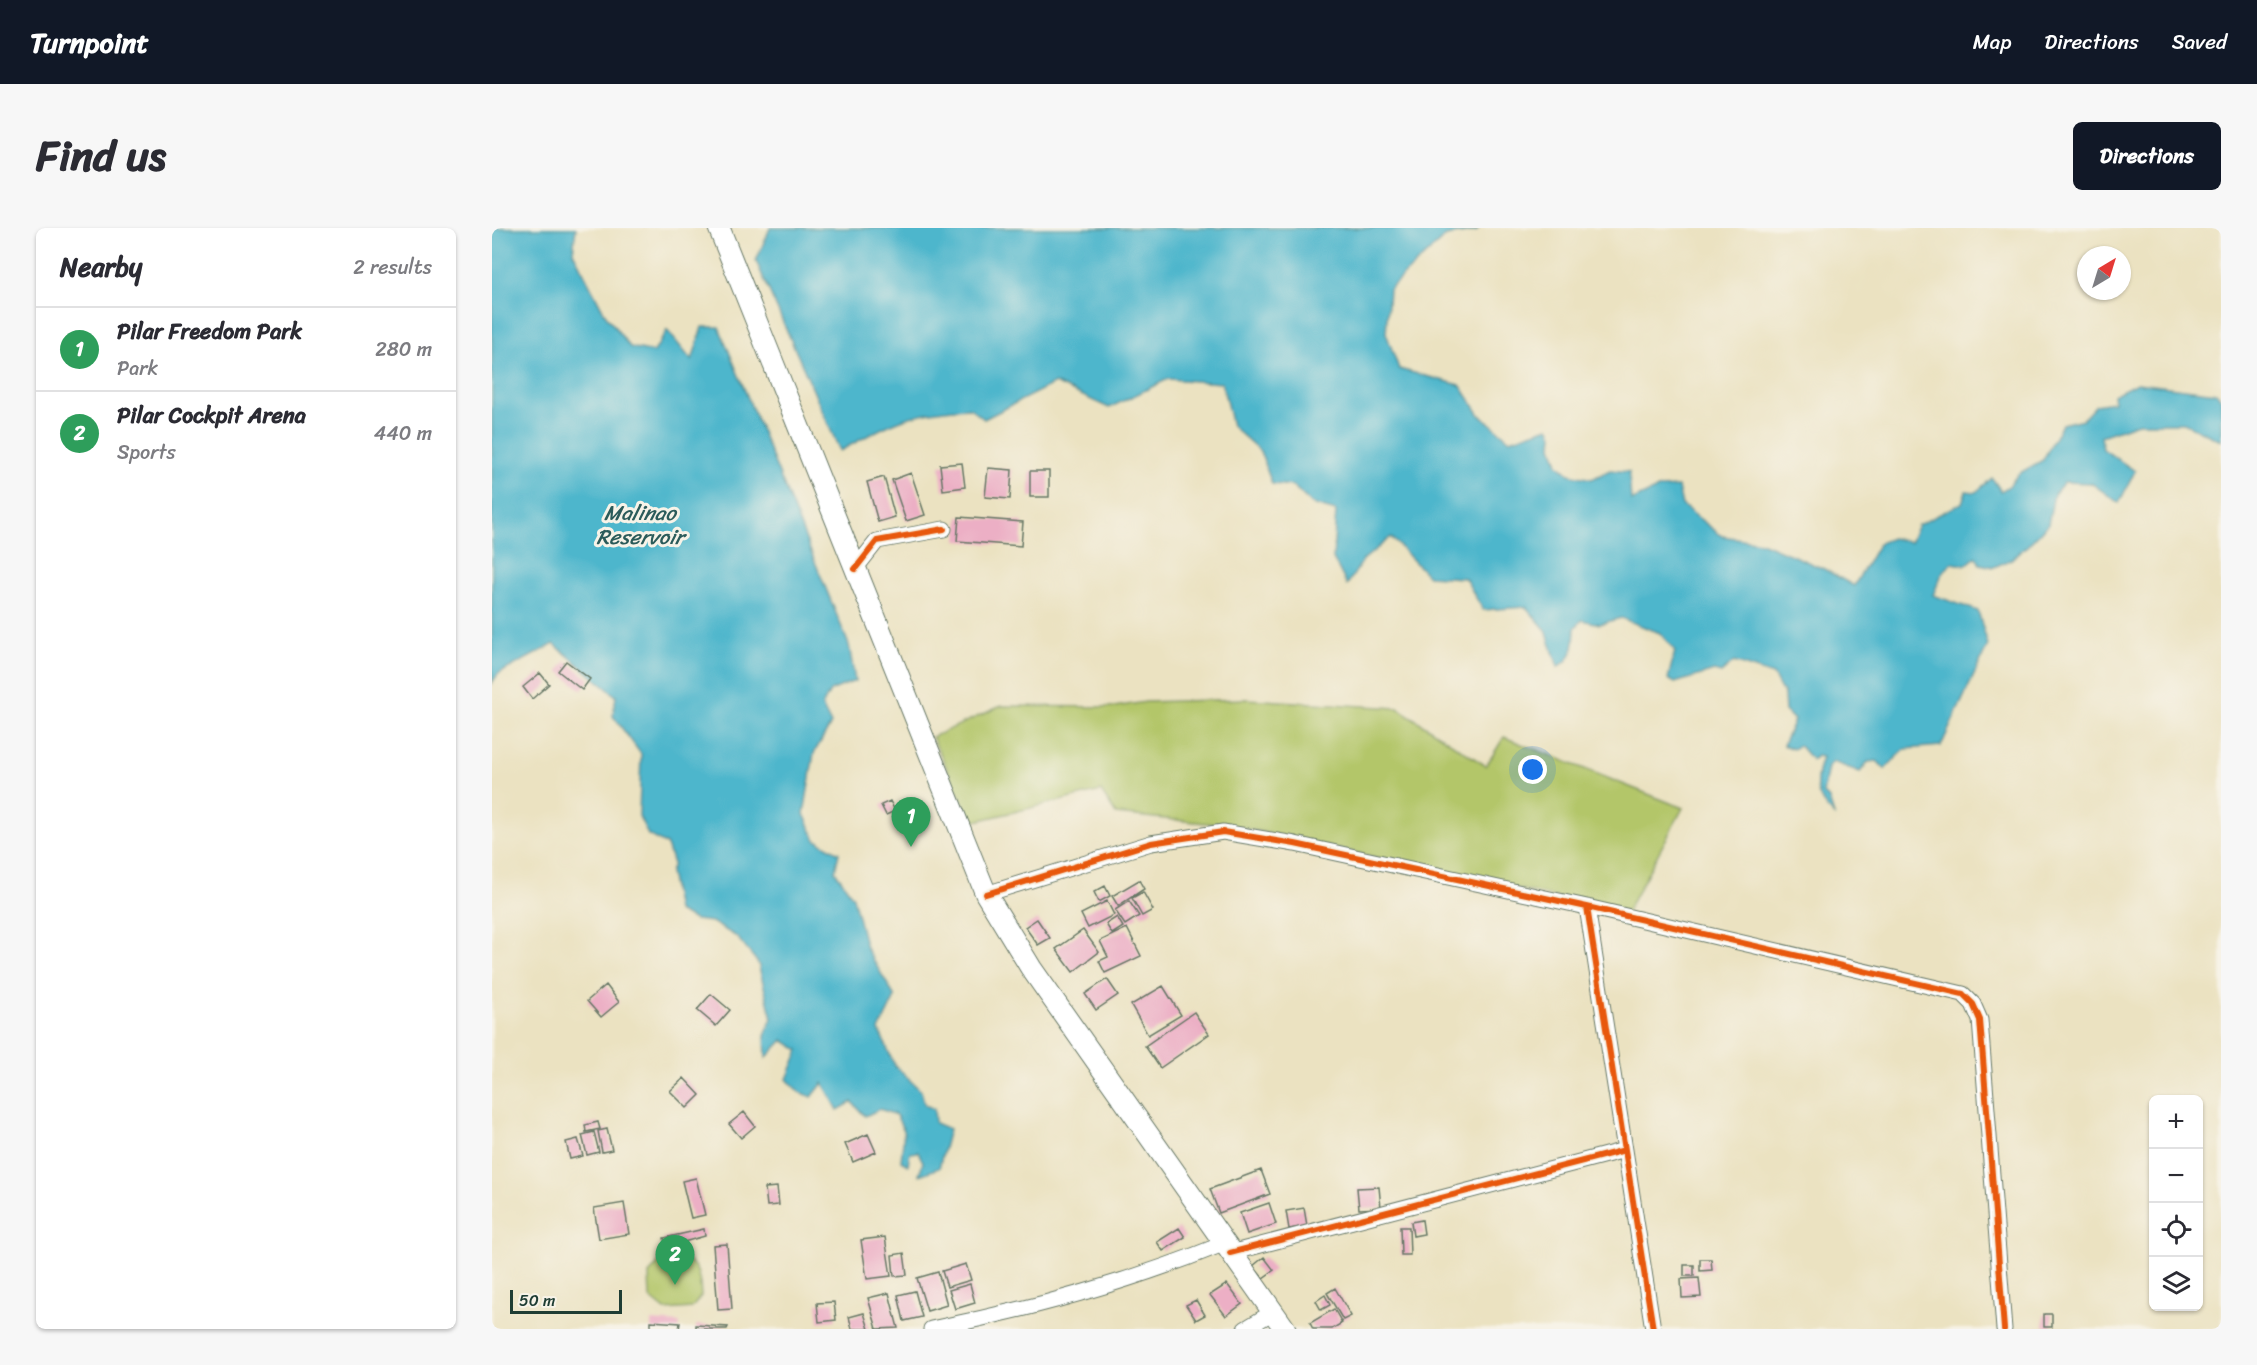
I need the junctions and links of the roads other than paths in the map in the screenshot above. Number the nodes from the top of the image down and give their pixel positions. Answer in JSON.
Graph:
{"nodes":[{"id":1,"x":719,"y":228,"type":"edge"},
{"id":2,"x":944,"y":529,"type":"dead end"},
{"id":3,"x":855,"y":569,"type":"junction"},
{"id":4,"x":986,"y":894,"type":"junction"},
{"id":5,"x":1587,"y":907,"type":"junction"},
{"id":6,"x":1625,"y":1150,"type":"junction"},
{"id":7,"x":1227,"y":1248,"type":"junction"},
{"id":8,"x":1279,"y":1321,"type":"edge"},
{"id":9,"x":931,"y":1329,"type":"edge"},
{"id":10,"x":1245,"y":1329,"type":"edge"},
{"id":11,"x":1653,"y":1329,"type":"edge"},
{"id":12,"x":2004,"y":1329,"type":"edge"}],
"edges":[{"from":1,"to":3,"type":"main road"},
{"from":2,"to":3,"type":"street"},
{"from":3,"to":4,"type":"main road"},
{"from":4,"to":5,"type":"street"},
{"from":4,"to":7,"type":"main road"},
{"from":5,"to":6,"type":"street"},
{"from":5,"to":12,"type":"street"},
{"from":6,"to":7,"type":"street"},
{"from":6,"to":11,"type":"street"},
{"from":7,"to":8,"type":"main road"},
{"from":7,"to":9,"type":"street"},
{"from":8,"to":10,"type":"street"}]}
